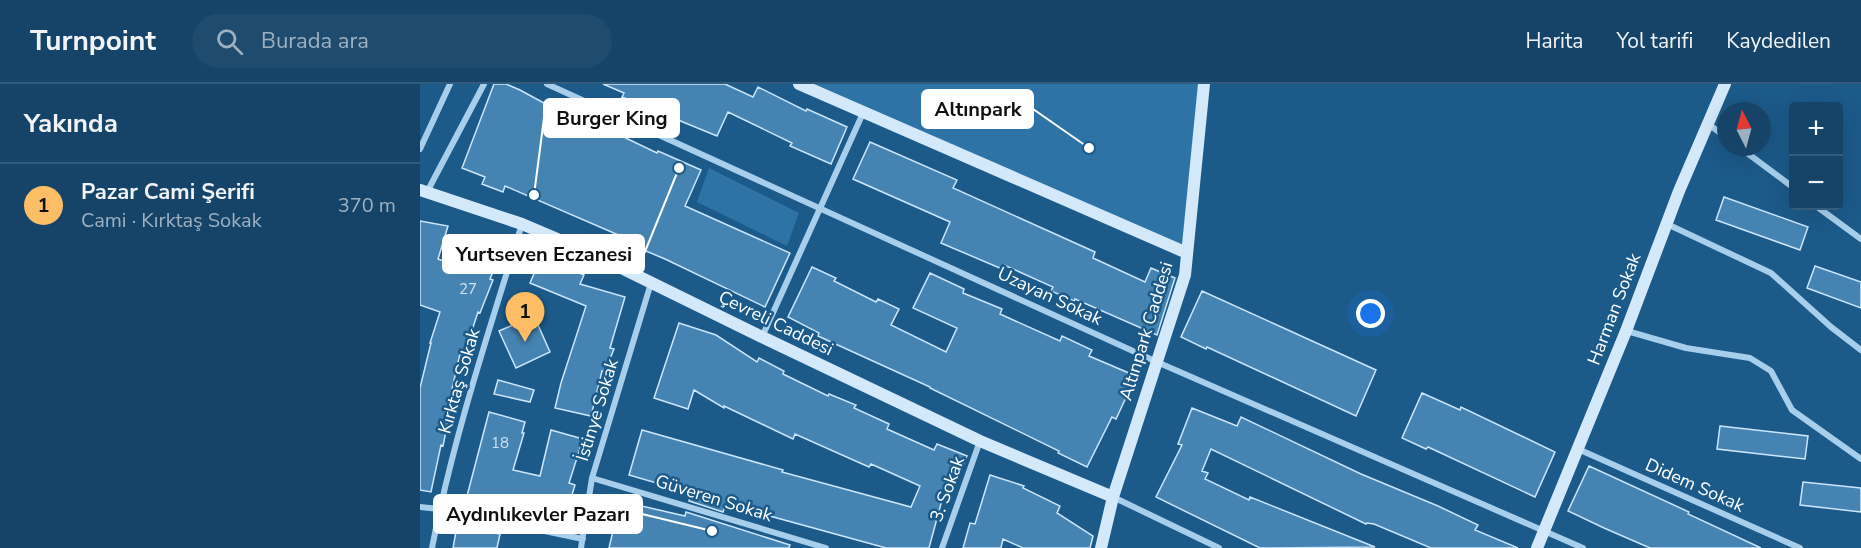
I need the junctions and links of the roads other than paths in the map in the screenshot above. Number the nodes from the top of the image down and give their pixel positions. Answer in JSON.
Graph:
{"nodes":[{"id":1,"x":450,"y":84,"type":"edge"},
{"id":2,"x":484,"y":84,"type":"edge"},
{"id":3,"x":546,"y":84,"type":"edge"},
{"id":4,"x":799,"y":84,"type":"edge"},
{"id":5,"x":1204,"y":84,"type":"edge"},
{"id":6,"x":1725,"y":84,"type":"edge"},
{"id":7,"x":863,"y":113,"type":"junction"},
{"id":8,"x":1708,"y":123,"type":"junction"},
{"id":9,"x":1717,"y":130,"type":"edge"},
{"id":10,"x":420,"y":149,"type":"edge"},
{"id":11,"x":1751,"y":156,"type":"edge"},
{"id":12,"x":1789,"y":184,"type":"edge"},
{"id":13,"x":424,"y":191,"type":"edge"},
{"id":14,"x":821,"y":208,"type":"junction"},
{"id":15,"x":1821,"y":210,"type":"edge"},
{"id":16,"x":1666,"y":223,"type":"junction"},
{"id":17,"x":522,"y":224,"type":"junction"},
{"id":18,"x":1861,"y":239,"type":"edge"},
{"id":19,"x":1187,"y":253,"type":"junction"},
{"id":20,"x":651,"y":282,"type":"junction"},
{"id":21,"x":1626,"y":331,"type":"junction"},
{"id":22,"x":762,"y":337,"type":"junction"},
{"id":23,"x":1861,"y":350,"type":"edge"},
{"id":24,"x":1157,"y":362,"type":"junction"},
{"id":25,"x":980,"y":441,"type":"junction"},
{"id":26,"x":1578,"y":448,"type":"junction"},
{"id":27,"x":1861,"y":459,"type":"edge"},
{"id":28,"x":592,"y":478,"type":"junction"},
{"id":29,"x":1113,"y":497,"type":"junction"},
{"id":30,"x":420,"y":507,"type":"edge"},
{"id":31,"x":439,"y":509,"type":"junction"},
{"id":32,"x":1543,"y":529,"type":"junction"},
{"id":33,"x":583,"y":539,"type":"junction"},
{"id":34,"x":432,"y":548,"type":"edge"},
{"id":35,"x":581,"y":548,"type":"edge"},
{"id":36,"x":826,"y":548,"type":"edge"},
{"id":37,"x":942,"y":548,"type":"edge"},
{"id":38,"x":1101,"y":548,"type":"edge"},
{"id":39,"x":1219,"y":548,"type":"edge"},
{"id":40,"x":1537,"y":548,"type":"edge"},
{"id":41,"x":1583,"y":548,"type":"edge"},
{"id":42,"x":1800,"y":548,"type":"edge"}],
"edges":[{"from":1,"to":10,"type":"street"},
{"from":2,"to":13,"type":"street"},
{"from":3,"to":14,"type":"street","name":"Uzayan Sokak"},
{"from":4,"to":7,"type":"street"},
{"from":5,"to":19,"type":"street","name":"Altınpark Caddesi"},
{"from":6,"to":8,"type":"street","name":"Harman Sokak"},
{"from":7,"to":14,"type":"street"},
{"from":7,"to":19,"type":"street"},
{"from":8,"to":9,"type":"street"},
{"from":8,"to":16,"type":"street","name":"Harman Sokak"},
{"from":11,"to":12,"type":"street"},
{"from":13,"to":17,"type":"street","name":"Çevreli Caddesi"},
{"from":14,"to":22,"type":"street"},
{"from":14,"to":24,"type":"street","name":"Uzayan Sokak"},
{"from":15,"to":18,"type":"street"},
{"from":16,"to":21,"type":"street","name":"Harman Sokak"},
{"from":16,"to":23,"type":"street"},
{"from":17,"to":20,"type":"street","name":"Çevreli Caddesi"},
{"from":17,"to":31,"type":"street","name":"Kırktaş Sokak"},
{"from":19,"to":24,"type":"street","name":"Altınpark Caddesi"},
{"from":20,"to":22,"type":"street","name":"Çevreli Caddesi"},
{"from":20,"to":28,"type":"street","name":"İstinye Sokak"},
{"from":21,"to":26,"type":"street","name":"Harman Sokak"},
{"from":21,"to":27,"type":"street"},
{"from":22,"to":25,"type":"street","name":"Çevreli Caddesi"},
{"from":24,"to":29,"type":"street","name":"Altınpark Caddesi"},
{"from":24,"to":32,"type":"street","name":"Uzayan Sokak"},
{"from":25,"to":29,"type":"street","name":"Çevreli Caddesi"},
{"from":25,"to":37,"type":"street","name":"3. Sokak"},
{"from":26,"to":32,"type":"street","name":"Harman Sokak"},
{"from":26,"to":42,"type":"street","name":"Didem Sokak"},
{"from":28,"to":33,"type":"street","name":"İstinye Sokak"},
{"from":28,"to":36,"type":"street","name":"Güveren Sokak"},
{"from":29,"to":38,"type":"street","name":"Altınpark Caddesi"},
{"from":29,"to":39,"type":"street"},
{"from":30,"to":31,"type":"street"},
{"from":31,"to":33,"type":"street"},
{"from":31,"to":34,"type":"street","name":"Kırktaş Sokak"},
{"from":32,"to":40,"type":"street","name":"Harman Sokak"},
{"from":32,"to":41,"type":"street","name":"Uzayan Sokak"},
{"from":33,"to":35,"type":"street","name":"İstinye Sokak"}]}
